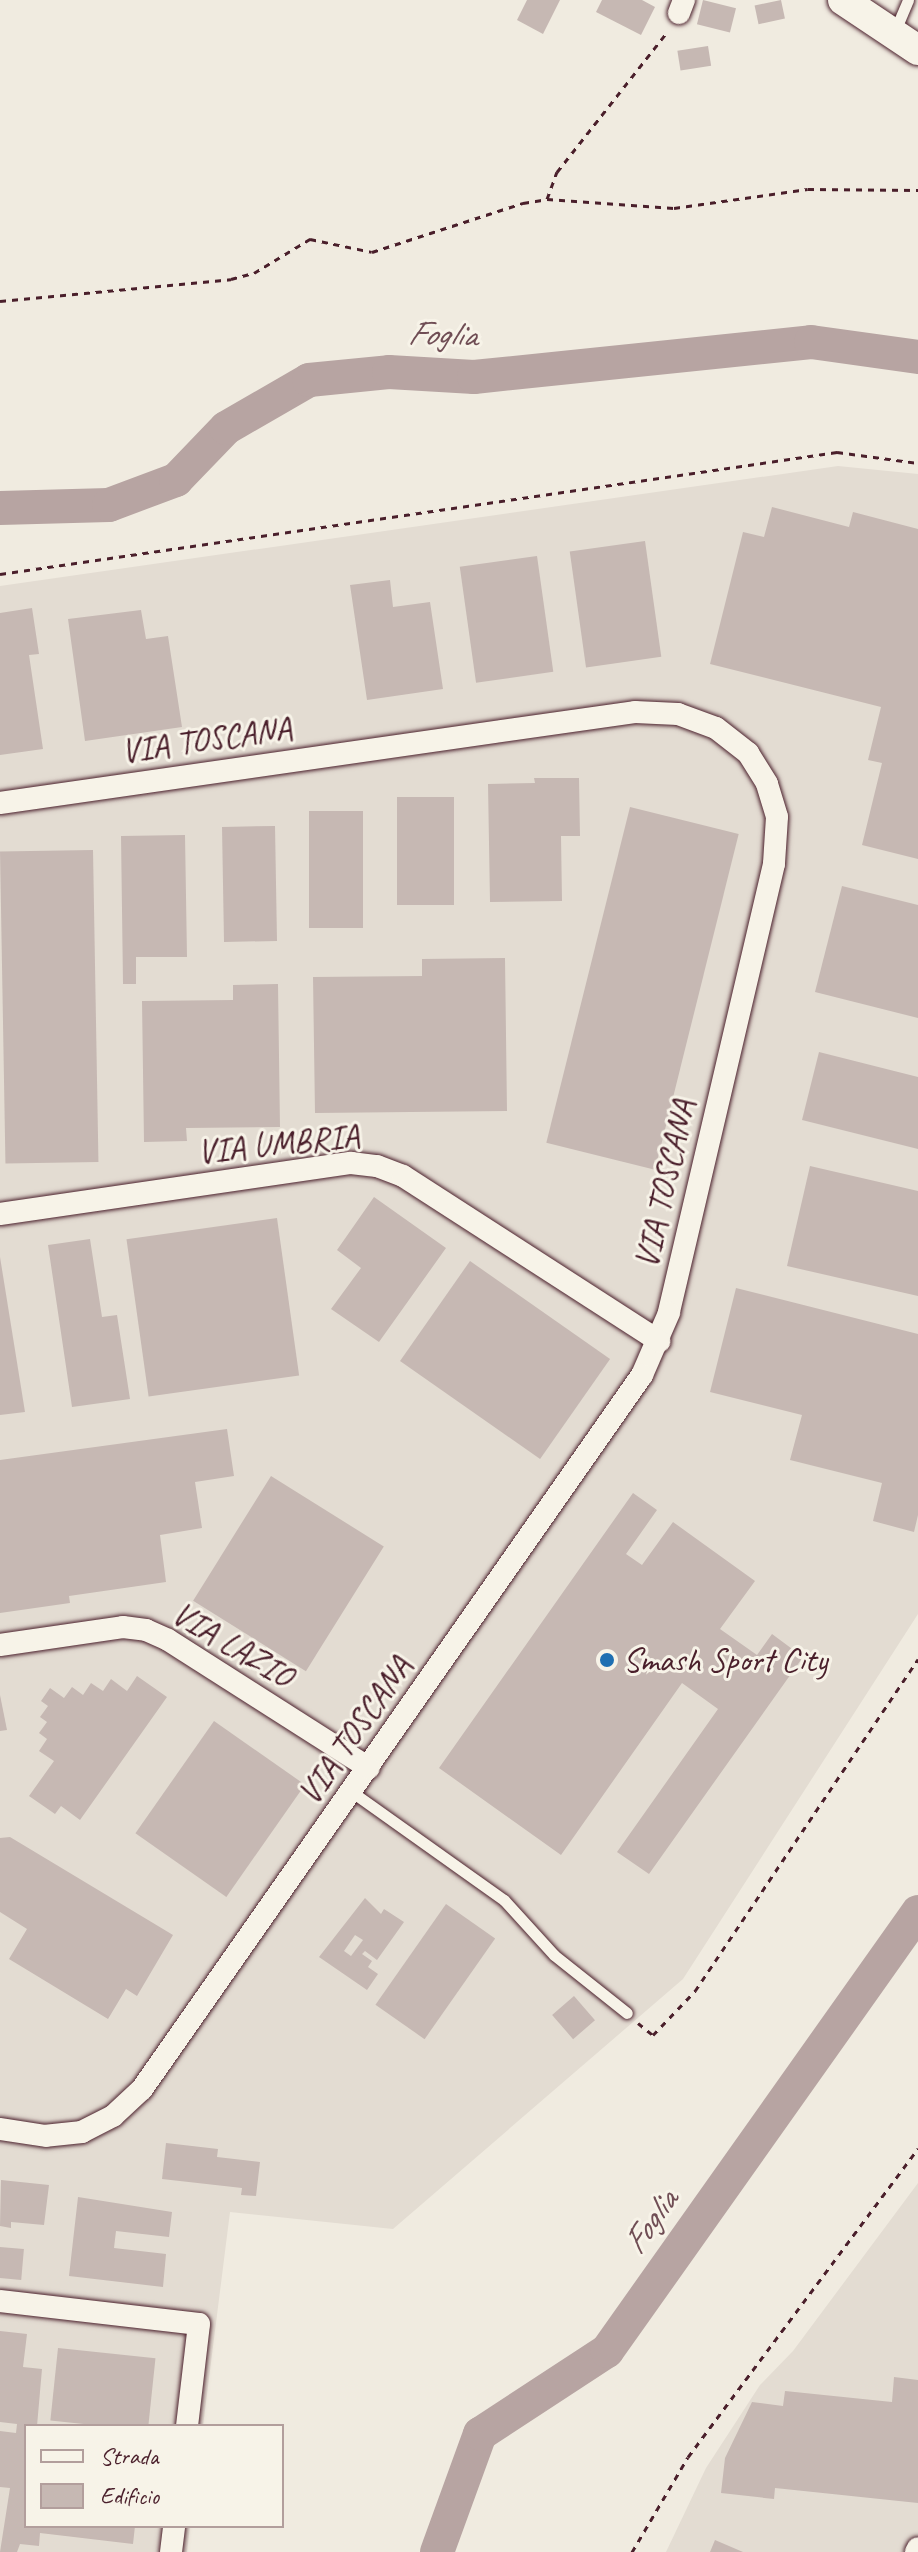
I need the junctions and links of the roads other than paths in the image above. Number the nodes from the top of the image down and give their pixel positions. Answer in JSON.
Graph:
{"nodes":[{"id":1,"x":843,"y":0,"type":"edge"},
{"id":2,"x":908,"y":0,"type":"edge"},
{"id":3,"x":906,"y":42,"type":"edge"},
{"id":4,"x":0,"y":803,"type":"edge"},
{"id":5,"x":0,"y":1214,"type":"edge"},
{"id":6,"x":659,"y":1341,"type":"junction"},
{"id":7,"x":0,"y":1645,"type":"edge"},
{"id":8,"x":369,"y":1768,"type":"junction"},
{"id":9,"x":352,"y":1792,"type":"junction"},
{"id":10,"x":627,"y":2013,"type":"road end"},
{"id":11,"x":0,"y":2129,"type":"edge"},
{"id":12,"x":0,"y":2301,"type":"edge"},
{"id":13,"x":187,"y":2424,"type":"edge"},
{"id":14,"x":174,"y":2528,"type":"edge"},
{"id":15,"x":171,"y":2552,"type":"edge"}],
"edges":[{"from":1,"to":3,"type":"main road"},
{"from":2,"to":3,"type":"lane"},
{"from":4,"to":6,"type":"street","name":"VIA TOSCANA"},
{"from":5,"to":6,"type":"street","name":"VIA UMBRIA"},
{"from":6,"to":8,"type":"street","name":"VIA TOSCANA"},
{"from":7,"to":8,"type":"street","name":"VIA LAZIO"},
{"from":8,"to":9,"type":"street","name":"VIA TOSCANA"},
{"from":9,"to":10,"type":"lane"},
{"from":9,"to":11,"type":"street","name":"VIA TOSCANA"},
{"from":12,"to":13,"type":"street"},
{"from":14,"to":15,"type":"street"}]}
